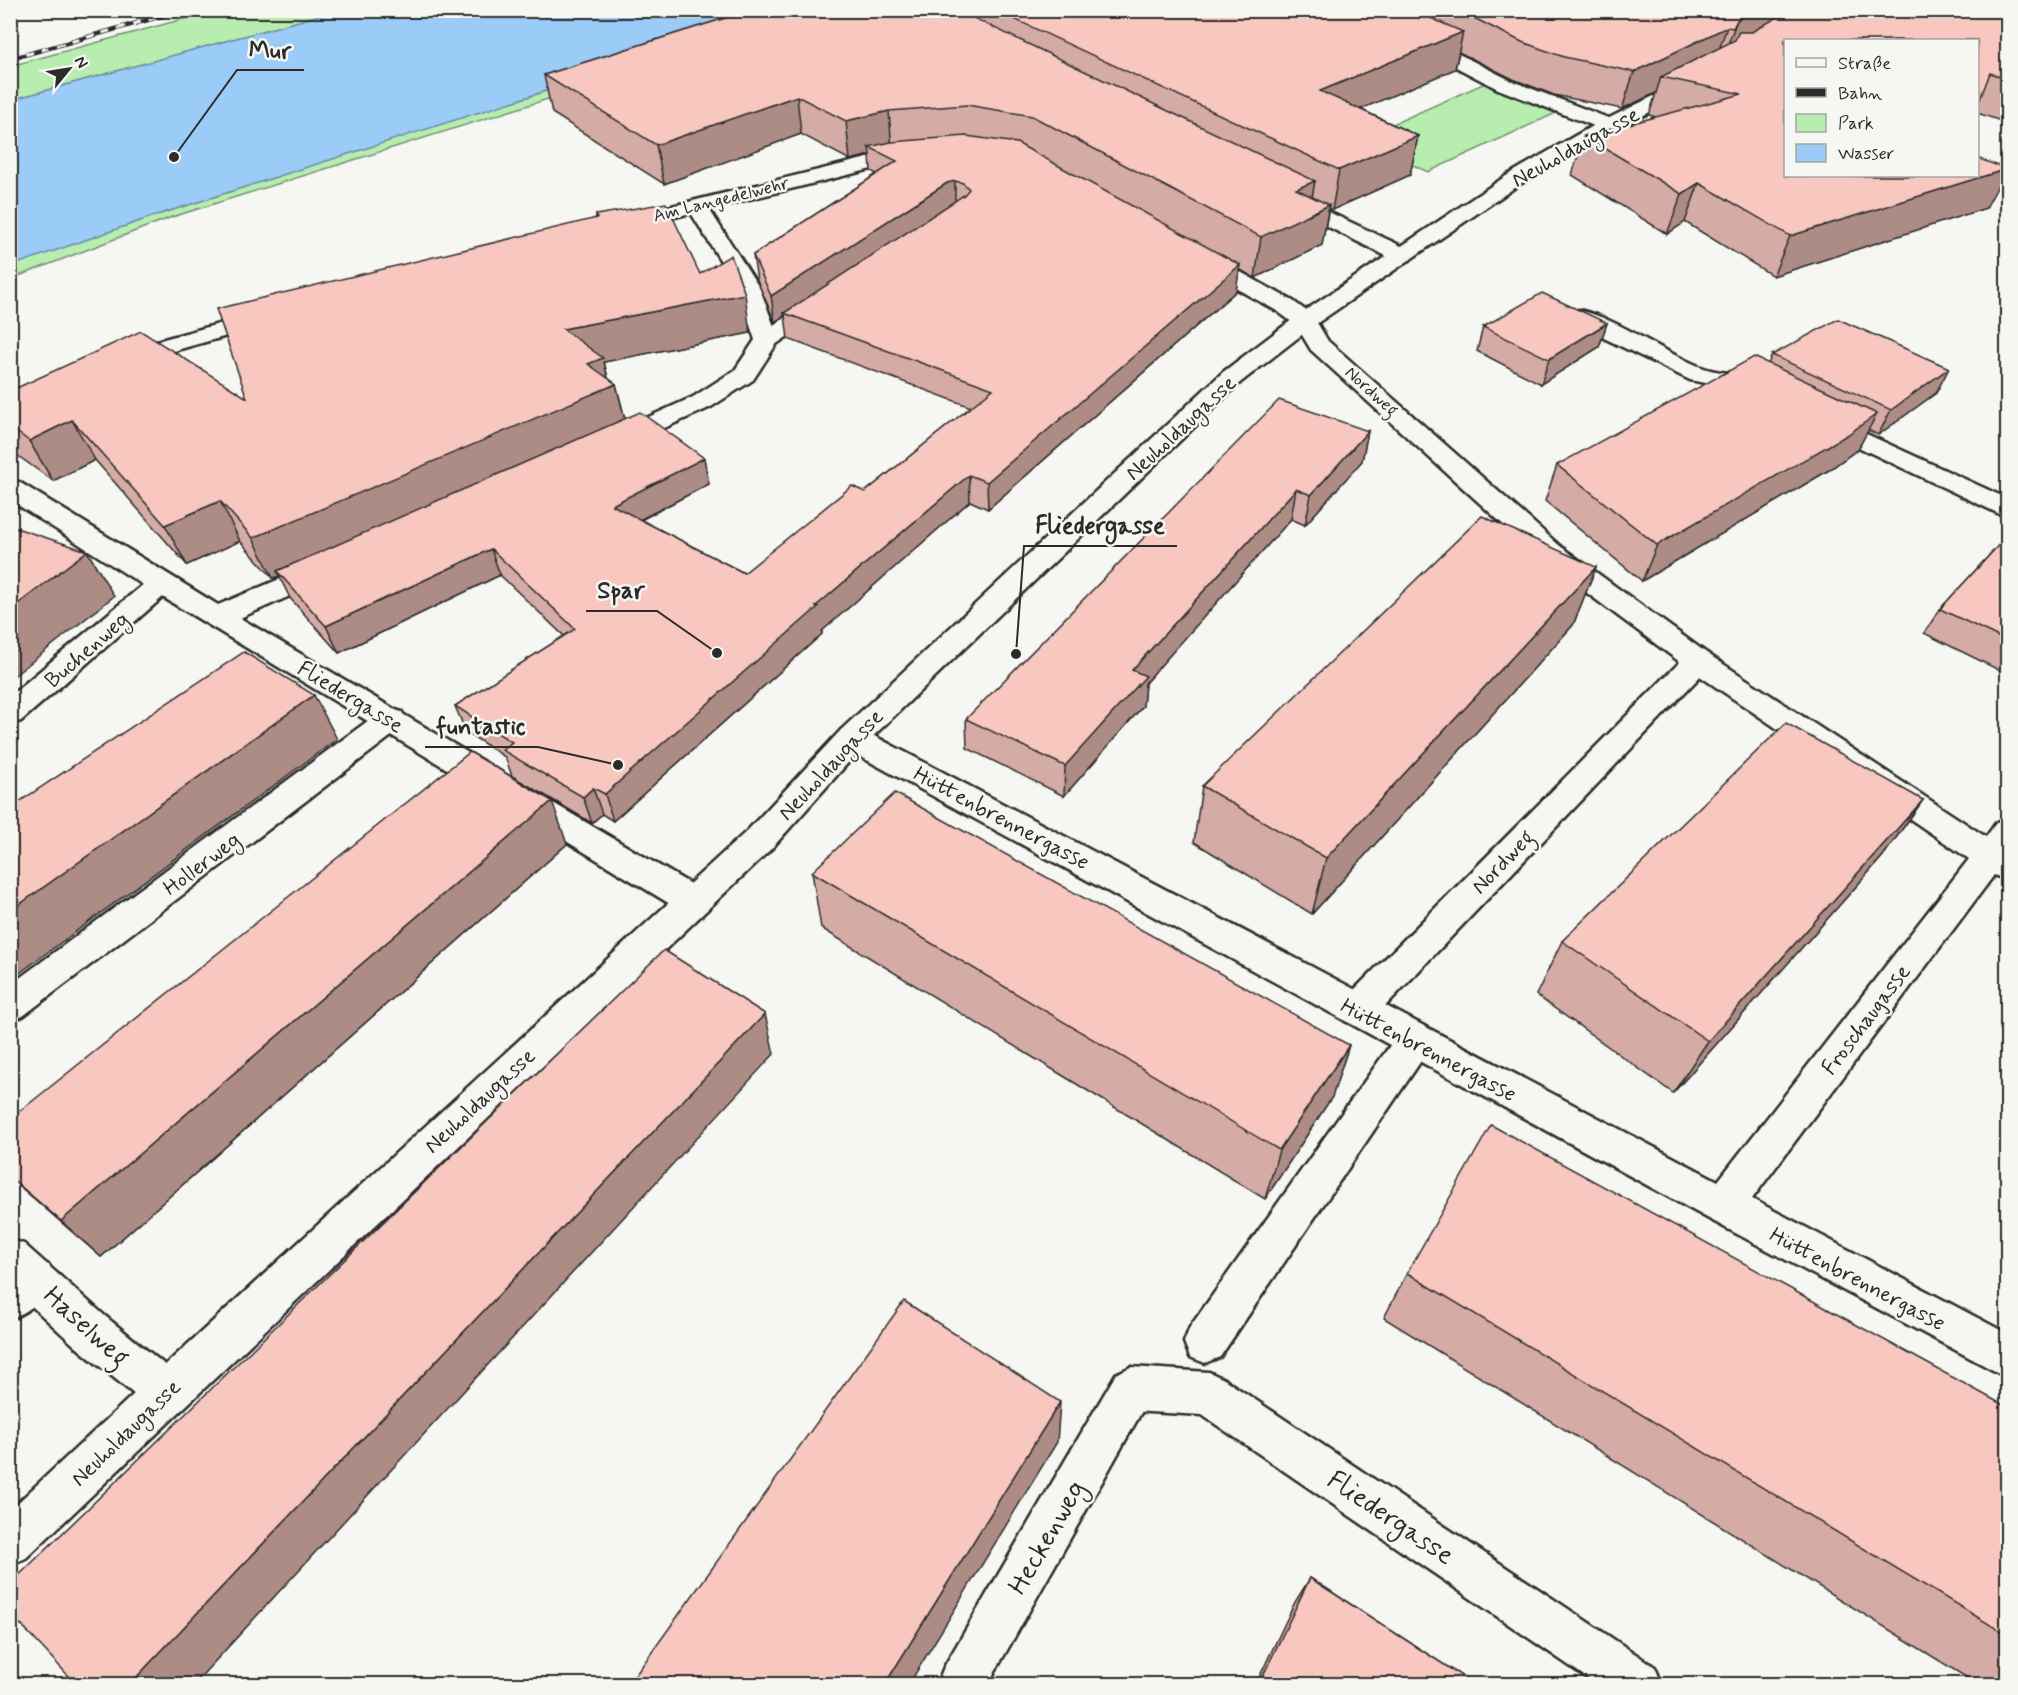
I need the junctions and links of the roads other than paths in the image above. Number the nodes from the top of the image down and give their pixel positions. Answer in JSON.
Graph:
{"nodes":[{"id":1,"x":1341,"y":10,"type":"edge"},
{"id":2,"x":1705,"y":76,"type":"edge"},
{"id":3,"x":1609,"y":125,"type":"junction"},
{"id":4,"x":935,"y":154,"type":"edge"},
{"id":5,"x":1276,"y":194,"type":"edge"},
{"id":6,"x":696,"y":204,"type":"junction"},
{"id":7,"x":605,"y":228,"type":"edge"},
{"id":8,"x":1175,"y":245,"type":"edge"},
{"id":9,"x":1402,"y":255,"type":"junction"},
{"id":10,"x":844,"y":288,"type":"edge"},
{"id":11,"x":286,"y":313,"type":"edge"},
{"id":12,"x":1579,"y":317,"type":"edge"},
{"id":13,"x":1305,"y":321,"type":"junction"},
{"id":14,"x":767,"y":340,"type":"junction"},
{"id":15,"x":107,"y":368,"type":"edge"},
{"id":16,"x":590,"y":452,"type":"edge"},
{"id":17,"x":10,"y":488,"type":"edge"},
{"id":18,"x":2007,"y":510,"type":"edge"},
{"id":19,"x":349,"y":559,"type":"edge"},
{"id":20,"x":161,"y":584,"type":"junction"},
{"id":21,"x":217,"y":617,"type":"junction"},
{"id":22,"x":1698,"y":661,"type":"junction"},
{"id":23,"x":10,"y":713,"type":"edge"},
{"id":24,"x":391,"y":720,"type":"junction"},
{"id":25,"x":852,"y":738,"type":"junction"},
{"id":26,"x":2001,"y":852,"type":"edge"},
{"id":27,"x":692,"y":902,"type":"junction"},
{"id":28,"x":10,"y":1005,"type":"edge"},
{"id":29,"x":1358,"y":1010,"type":"junction"},
{"id":30,"x":1414,"y":1041,"type":"junction"},
{"id":31,"x":1723,"y":1206,"type":"junction"},
{"id":32,"x":18,"y":1279,"type":"edge"},
{"id":33,"x":1205,"y":1342,"type":"dead end"},
{"id":34,"x":2007,"y":1357,"type":"edge"},
{"id":35,"x":1131,"y":1389,"type":"joint"},
{"id":36,"x":166,"y":1393,"type":"junction"},
{"id":37,"x":10,"y":1542,"type":"edge"},
{"id":38,"x":1622,"y":1680,"type":"edge"},
{"id":39,"x":961,"y":1684,"type":"edge"}],
"edges":[{"from":1,"to":3,"type":"street"},
{"from":2,"to":3,"type":"street","name":"Neuholdaugasse"},
{"from":3,"to":9,"type":"street","name":"Neuholdaugasse"},
{"from":4,"to":6,"type":"street","name":"Am Langedelwehr"},
{"from":5,"to":9,"type":"street"},
{"from":6,"to":7,"type":"street","name":"Am Langedelwehr"},
{"from":6,"to":14,"type":"street"},
{"from":8,"to":13,"type":"street","name":"Nordweg"},
{"from":9,"to":13,"type":"street","name":"Neuholdaugasse"},
{"from":10,"to":14,"type":"street"},
{"from":11,"to":15,"type":"street"},
{"from":12,"to":18,"type":"street"},
{"from":13,"to":22,"type":"street","name":"Nordweg"},
{"from":13,"to":25,"type":"street","name":"Neuholdaugasse"},
{"from":14,"to":16,"type":"street"},
{"from":17,"to":20,"type":"street","name":"Fliedergasse"},
{"from":19,"to":21,"type":"street"},
{"from":20,"to":21,"type":"street","name":"Fliedergasse"},
{"from":20,"to":23,"type":"street","name":"Buchenweg"},
{"from":21,"to":24,"type":"street","name":"Fliedergasse"},
{"from":22,"to":26,"type":"street","name":"Nordweg"},
{"from":22,"to":29,"type":"street","name":"Nordweg"},
{"from":24,"to":27,"type":"street","name":"Fliedergasse"},
{"from":24,"to":28,"type":"street","name":"Hollerweg"},
{"from":25,"to":27,"type":"street","name":"Neuholdaugasse"},
{"from":25,"to":29,"type":"street","name":"Hüttenbrennergasse"},
{"from":26,"to":31,"type":"street","name":"Froschaugasse"},
{"from":27,"to":36,"type":"street","name":"Neuholdaugasse"},
{"from":29,"to":30,"type":"street","name":"Hüttenbrennergasse"},
{"from":30,"to":31,"type":"street","name":"Hüttenbrennergasse"},
{"from":30,"to":33,"type":"street"},
{"from":31,"to":34,"type":"street","name":"Hüttenbrennergasse"},
{"from":32,"to":36,"type":"street","name":"Haselweg"},
{"from":35,"to":38,"type":"street","name":"Fliedergasse"},
{"from":35,"to":39,"type":"street","name":"Heckenweg"},
{"from":36,"to":37,"type":"street","name":"Neuholdaugasse"}]}
